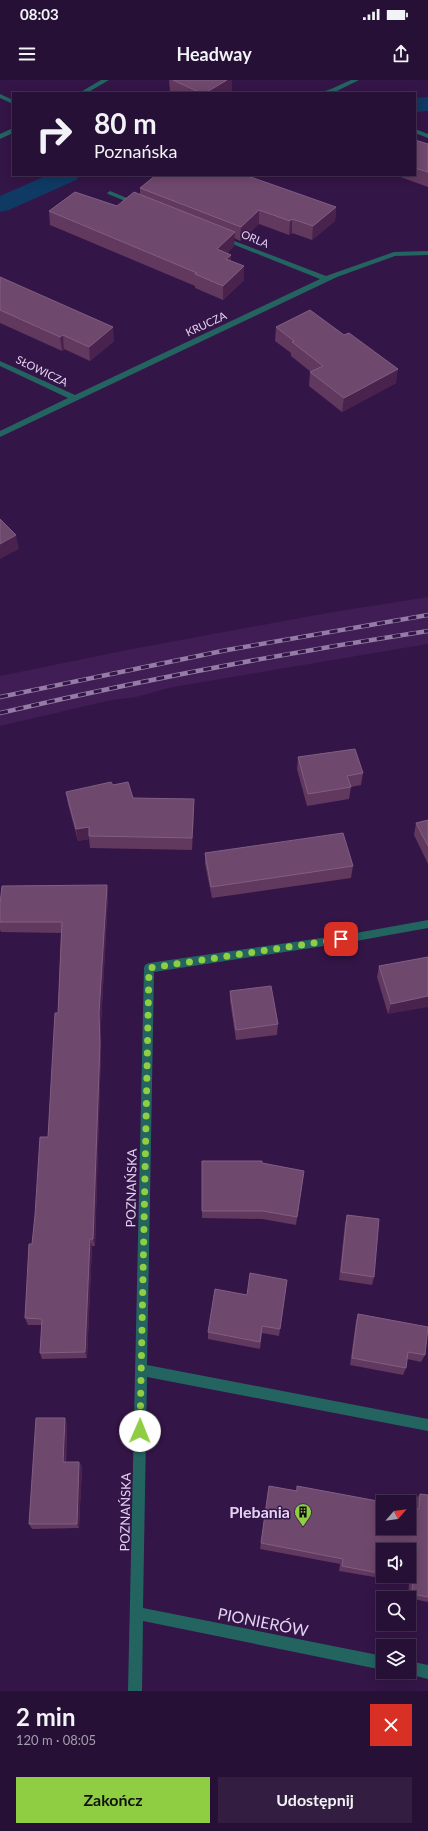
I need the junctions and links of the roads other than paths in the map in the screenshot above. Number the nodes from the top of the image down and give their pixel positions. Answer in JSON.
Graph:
{"nodes":[{"id":1,"x":106,"y":80,"type":"edge"},
{"id":2,"x":356,"y":80,"type":"edge"},
{"id":3,"x":84,"y":92,"type":"edge"},
{"id":4,"x":328,"y":92,"type":"edge"},
{"id":5,"x":0,"y":96,"type":"edge"},
{"id":6,"x":12,"y":102,"type":"edge"},
{"id":7,"x":12,"y":131,"type":"edge"},
{"id":8,"x":416,"y":131,"type":"edge"},
{"id":9,"x":428,"y":136,"type":"edge"},
{"id":10,"x":0,"y":138,"type":"edge"},
{"id":11,"x":110,"y":193,"type":"dead end"},
{"id":12,"x":146,"y":208,"type":"edge"},
{"id":13,"x":218,"y":236,"type":"edge"},
{"id":14,"x":428,"y":253,"type":"edge"},
{"id":15,"x":326,"y":280,"type":"junction"},
{"id":16,"x":0,"y":363,"type":"edge"},
{"id":17,"x":74,"y":398,"type":"junction"},
{"id":18,"x":0,"y":434,"type":"edge"},
{"id":19,"x":428,"y":924,"type":"edge"},
{"id":20,"x":141,"y":1370,"type":"junction"},
{"id":21,"x":428,"y":1425,"type":"edge"},
{"id":22,"x":137,"y":1613,"type":"junction"},
{"id":23,"x":376,"y":1662,"type":"edge"},
{"id":24,"x":416,"y":1669,"type":"edge"},
{"id":25,"x":428,"y":1672,"type":"edge"},
{"id":26,"x":135,"y":1691,"type":"edge"}],
"edges":[{"from":1,"to":3,"type":"street"},
{"from":2,"to":4,"type":"street"},
{"from":5,"to":6,"type":"street"},
{"from":7,"to":10,"type":"street"},
{"from":8,"to":9,"type":"street"},
{"from":11,"to":12,"type":"street"},
{"from":13,"to":15,"type":"street","name":"ORLA"},
{"from":14,"to":15,"type":"street","name":"KRUCZA"},
{"from":15,"to":17,"type":"street","name":"KRUCZA"},
{"from":16,"to":17,"type":"street","name":"SŁOWICZA"},
{"from":17,"to":18,"type":"street","name":"KRUCZA"},
{"from":19,"to":20,"type":"street","name":"POZNAŃSKA"},
{"from":20,"to":21,"type":"street"},
{"from":20,"to":22,"type":"street","name":"POZNAŃSKA"},
{"from":22,"to":23,"type":"street","name":"PIONIERÓW"},
{"from":22,"to":26,"type":"street","name":"POZNAŃSKA"},
{"from":24,"to":25,"type":"street"}]}
